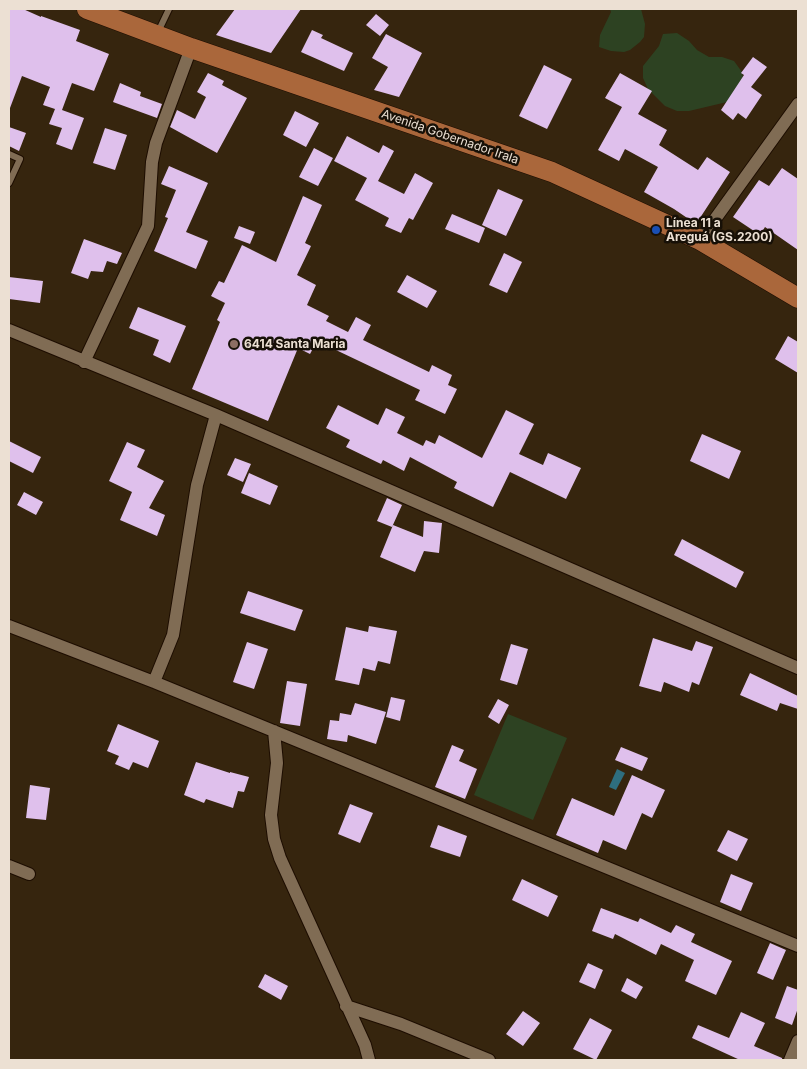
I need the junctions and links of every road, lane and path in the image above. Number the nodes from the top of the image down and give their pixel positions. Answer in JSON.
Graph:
{"nodes":[{"id":1,"x":87,"y":9,"type":"edge"},
{"id":2,"x":169,"y":9,"type":"edge"},
{"id":3,"x":156,"y":36,"type":"junction"},
{"id":4,"x":191,"y":48,"type":"junction"},
{"id":5,"x":798,"y":104,"type":"edge"},
{"id":6,"x":9,"y":154,"type":"edge"},
{"id":7,"x":9,"y":183,"type":"edge"},
{"id":8,"x":700,"y":240,"type":"junction"},
{"id":9,"x":798,"y":298,"type":"edge"},
{"id":10,"x":9,"y":330,"type":"edge"},
{"id":11,"x":84,"y":362,"type":"junction"},
{"id":12,"x":216,"y":416,"type":"junction"},
{"id":13,"x":9,"y":626,"type":"edge"},
{"id":14,"x":798,"y":668,"type":"edge"},
{"id":15,"x":154,"y":682,"type":"junction"},
{"id":16,"x":274,"y":731,"type":"junction"},
{"id":17,"x":9,"y":866,"type":"edge"},
{"id":18,"x":29,"y":874,"type":"dead end"},
{"id":19,"x":798,"y":946,"type":"edge"},
{"id":20,"x":346,"y":1006,"type":"junction"},
{"id":21,"x":798,"y":1041,"type":"edge"},
{"id":22,"x":369,"y":1060,"type":"edge"},
{"id":23,"x":489,"y":1060,"type":"edge"},
{"id":24,"x":790,"y":1060,"type":"edge"}],
"edges":[{"from":1,"to":3,"type":"main road","name":"Avenida Gobernador Irala"},
{"from":2,"to":3,"type":"lane"},
{"from":3,"to":4,"type":"main road","name":"Avenida Gobernador Irala"},
{"from":4,"to":8,"type":"main road","name":"Avenida Gobernador Irala"},
{"from":4,"to":11,"type":"street"},
{"from":5,"to":8,"type":"street"},
{"from":6,"to":7,"type":"lane"},
{"from":8,"to":9,"type":"main road","name":"Avenida Gobernador Irala"},
{"from":10,"to":11,"type":"street"},
{"from":11,"to":12,"type":"street"},
{"from":12,"to":14,"type":"street"},
{"from":12,"to":15,"type":"street"},
{"from":13,"to":15,"type":"street"},
{"from":15,"to":16,"type":"street"},
{"from":16,"to":19,"type":"street"},
{"from":16,"to":20,"type":"street"},
{"from":17,"to":18,"type":"street"},
{"from":20,"to":22,"type":"street"},
{"from":20,"to":23,"type":"street"},
{"from":21,"to":24,"type":"street"}]}
